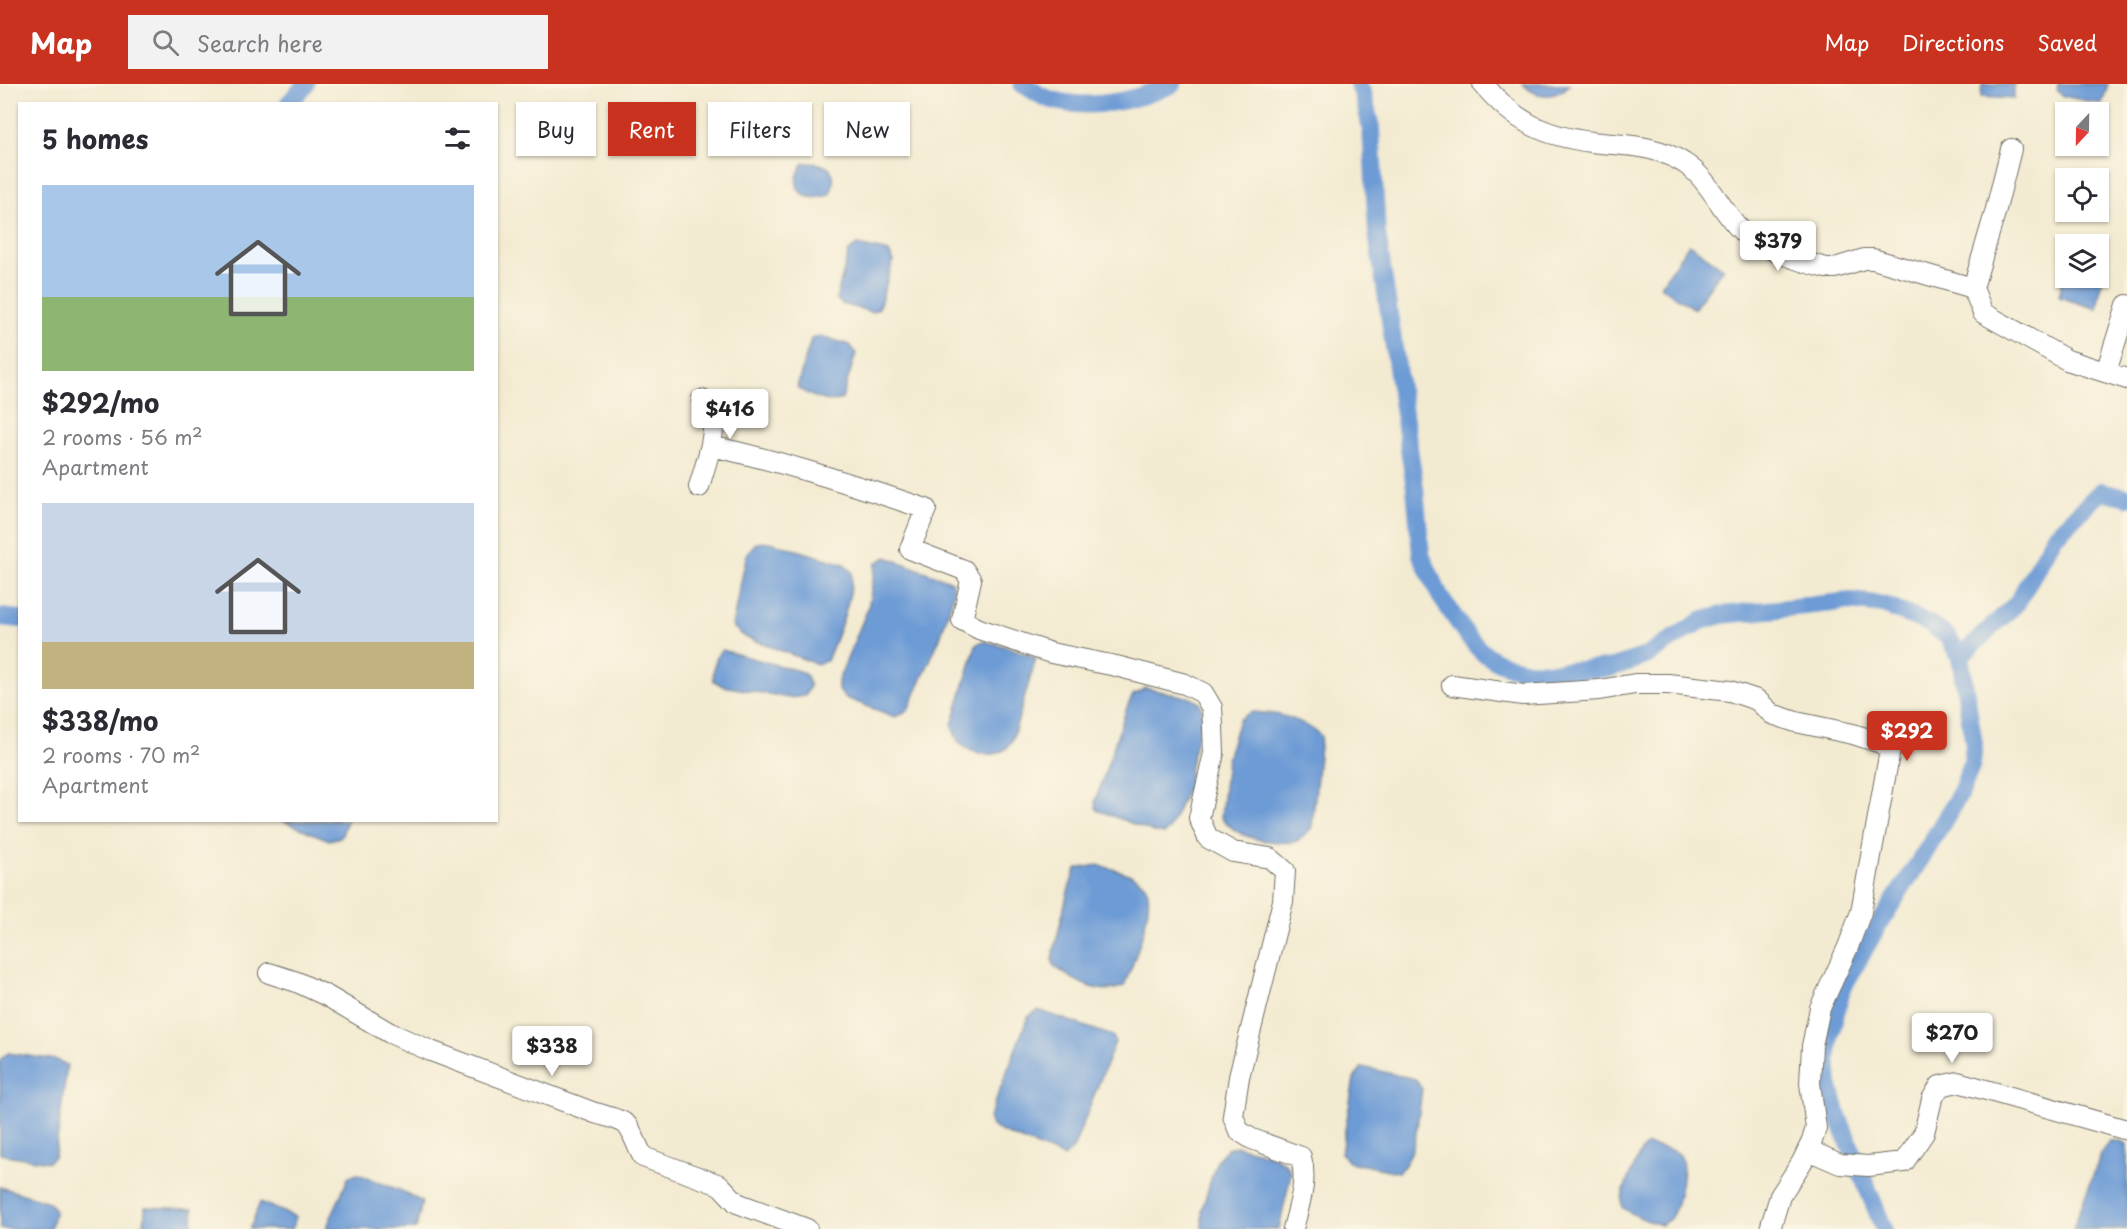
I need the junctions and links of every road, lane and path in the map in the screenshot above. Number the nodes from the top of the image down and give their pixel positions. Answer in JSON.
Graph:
{"nodes":[{"id":1,"x":1482,"y":84,"type":"edge"},
{"id":2,"x":2011,"y":149,"type":"dead end"},
{"id":3,"x":1973,"y":288,"type":"junction"},
{"id":4,"x":2127,"y":305,"type":"edge"},
{"id":5,"x":2106,"y":372,"type":"junction"},
{"id":6,"x":2127,"y":379,"type":"edge"},
{"id":7,"x":702,"y":400,"type":"dead end"},
{"id":8,"x":711,"y":446,"type":"junction"},
{"id":9,"x":699,"y":487,"type":"dead end"},
{"id":10,"x":1452,"y":685,"type":"dead end"},
{"id":11,"x":269,"y":973,"type":"dead end"},
{"id":12,"x":2127,"y":1130,"type":"edge"},
{"id":13,"x":1808,"y":1150,"type":"junction"},
{"id":14,"x":807,"y":1229,"type":"edge"},
{"id":15,"x":1293,"y":1229,"type":"edge"},
{"id":16,"x":1770,"y":1229,"type":"edge"}],
"edges":[{"from":1,"to":3,"type":"street"},
{"from":2,"to":3,"type":"street"},
{"from":3,"to":5,"type":"street"},
{"from":4,"to":5,"type":"street"},
{"from":5,"to":6,"type":"street"},
{"from":7,"to":8,"type":"street"},
{"from":8,"to":9,"type":"street"},
{"from":8,"to":15,"type":"street"},
{"from":10,"to":13,"type":"street"},
{"from":11,"to":14,"type":"street"},
{"from":12,"to":13,"type":"street"},
{"from":13,"to":16,"type":"street"}]}
